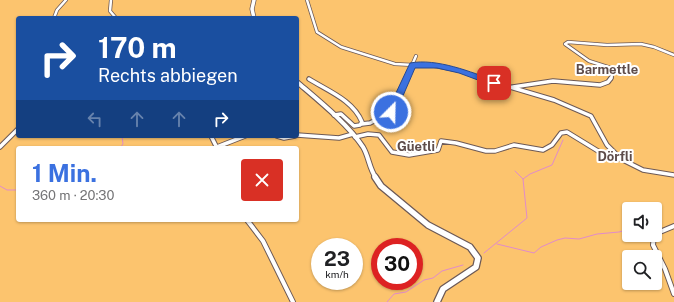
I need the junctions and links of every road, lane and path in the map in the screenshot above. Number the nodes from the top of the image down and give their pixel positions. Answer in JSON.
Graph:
{"nodes":[{"id":1,"x":66,"y":0,"type":"edge"},
{"id":2,"x":111,"y":0,"type":"edge"},
{"id":3,"x":254,"y":0,"type":"edge"},
{"id":4,"x":307,"y":0,"type":"edge"},
{"id":5,"x":55,"y":16,"type":"edge"},
{"id":6,"x":114,"y":16,"type":"edge"},
{"id":7,"x":254,"y":16,"type":"edge"},
{"id":8,"x":674,"y":55,"type":"edge"},
{"id":9,"x":416,"y":56,"type":"dead end"},
{"id":10,"x":413,"y":65,"type":"junction"},
{"id":11,"x":309,"y":79,"type":"dead end"},
{"id":12,"x":299,"y":84,"type":"edge"},
{"id":13,"x":500,"y":85,"type":"junction"},
{"id":14,"x":517,"y":87,"type":"junction"},
{"id":15,"x":536,"y":94,"type":"junction"},
{"id":16,"x":334,"y":115,"type":"junction"},
{"id":17,"x":362,"y":124,"type":"junction"},
{"id":18,"x":16,"y":131,"type":"edge"},
{"id":19,"x":299,"y":136,"type":"edge"},
{"id":20,"x":354,"y":136,"type":"junction"},
{"id":21,"x":240,"y":138,"type":"edge"},
{"id":22,"x":222,"y":146,"type":"edge"},
{"id":23,"x":0,"y":147,"type":"edge"},
{"id":24,"x":621,"y":159,"type":"junction"},
{"id":25,"x":674,"y":175,"type":"edge"},
{"id":26,"x":249,"y":222,"type":"edge"},
{"id":27,"x":674,"y":226,"type":"edge"},
{"id":28,"x":662,"y":231,"type":"edge"},
{"id":29,"x":654,"y":242,"type":"edge"},
{"id":30,"x":674,"y":294,"type":"edge"},
{"id":31,"x":293,"y":302,"type":"edge"},
{"id":32,"x":437,"y":302,"type":"edge"}],
"edges":[{"from":1,"to":5,"type":"street"},
{"from":2,"to":6,"type":"street"},
{"from":3,"to":7,"type":"street"},
{"from":4,"to":10,"type":"street"},
{"from":8,"to":14,"type":"street"},
{"from":9,"to":10,"type":"street"},
{"from":10,"to":13,"type":"street"},
{"from":10,"to":17,"type":"street"},
{"from":11,"to":17,"type":"street"},
{"from":12,"to":16,"type":"street"},
{"from":13,"to":14,"type":"street"},
{"from":13,"to":15,"type":"street"},
{"from":14,"to":15,"type":"street"},
{"from":15,"to":24,"type":"street"},
{"from":16,"to":17,"type":"street"},
{"from":16,"to":20,"type":"street"},
{"from":18,"to":23,"type":"street"},
{"from":19,"to":20,"type":"street"},
{"from":20,"to":24,"type":"street"},
{"from":20,"to":32,"type":"street"},
{"from":21,"to":22,"type":"street"},
{"from":24,"to":25,"type":"street"},
{"from":26,"to":31,"type":"street"},
{"from":27,"to":28,"type":"street"},
{"from":29,"to":30,"type":"street"}]}
